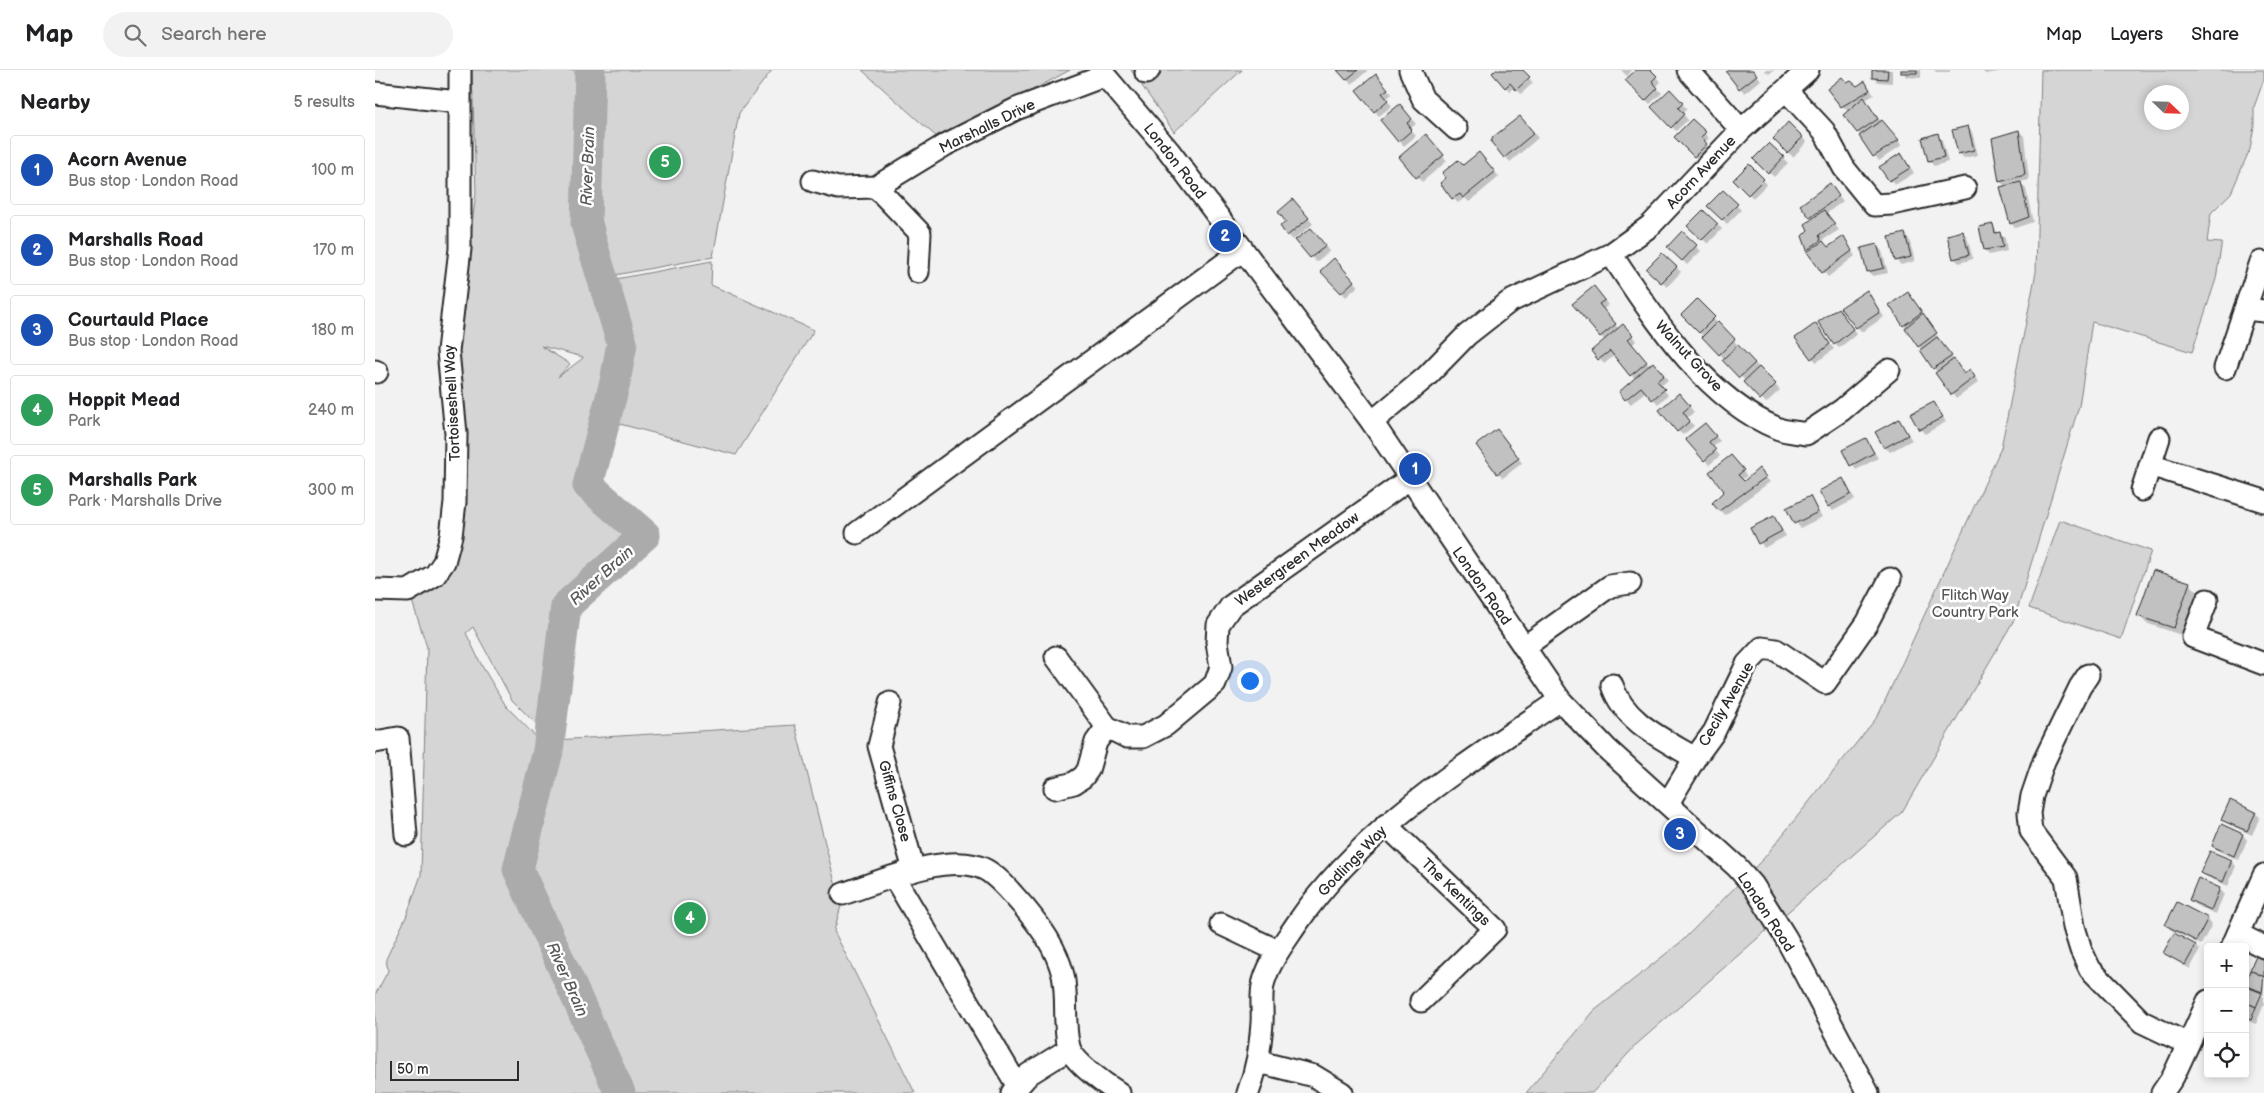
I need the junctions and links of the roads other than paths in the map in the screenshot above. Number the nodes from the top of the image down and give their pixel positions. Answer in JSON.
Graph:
{"nodes":[{"id":1,"x":460,"y":70,"type":"edge"},
{"id":2,"x":1410,"y":70,"type":"edge"},
{"id":3,"x":1687,"y":70,"type":"edge"},
{"id":4,"x":1808,"y":70,"type":"edge"},
{"id":5,"x":1102,"y":73,"type":"edge"},
{"id":6,"x":1786,"y":90,"type":"junction"},
{"id":7,"x":375,"y":93,"type":"edge"},
{"id":8,"x":459,"y":102,"type":"junction"},
{"id":9,"x":1456,"y":130,"type":"dead end"},
{"id":10,"x":1741,"y":130,"type":"junction"},
{"id":11,"x":813,"y":181,"type":"dead end"},
{"id":12,"x":875,"y":187,"type":"junction"},
{"id":13,"x":1965,"y":188,"type":"dead end"},
{"id":14,"x":1243,"y":250,"type":"junction"},
{"id":15,"x":1611,"y":254,"type":"junction"},
{"id":16,"x":2261,"y":262,"type":"dead end"},
{"id":17,"x":918,"y":272,"type":"dead end"},
{"id":18,"x":2255,"y":310,"type":"edge"},
{"id":19,"x":2225,"y":368,"type":"dead end"},
{"id":20,"x":1889,"y":370,"type":"dead end"},
{"id":21,"x":1372,"y":422,"type":"junction"},
{"id":22,"x":2159,"y":438,"type":"dead end"},
{"id":23,"x":2150,"y":465,"type":"junction"},
{"id":24,"x":1409,"y":479,"type":"junction"},
{"id":25,"x":2142,"y":490,"type":"dead end"},
{"id":26,"x":2264,"y":501,"type":"edge"},
{"id":27,"x":857,"y":533,"type":"dead end"},
{"id":28,"x":1890,"y":578,"type":"dead end"},
{"id":29,"x":1630,"y":583,"type":"dead end"},
{"id":30,"x":375,"y":590,"type":"edge"},
{"id":31,"x":2207,"y":600,"type":"dead end"},
{"id":32,"x":1524,"y":647,"type":"junction"},
{"id":33,"x":1055,"y":657,"type":"dead end"},
{"id":34,"x":2264,"y":664,"type":"edge"},
{"id":35,"x":2078,"y":678,"type":"dead end"},
{"id":36,"x":1612,"y":685,"type":"dead end"},
{"id":37,"x":1560,"y":700,"type":"junction"},
{"id":38,"x":890,"y":703,"type":"dead end"},
{"id":39,"x":1107,"y":727,"type":"junction"},
{"id":40,"x":375,"y":742,"type":"edge"},
{"id":41,"x":1695,"y":758,"type":"junction"},
{"id":42,"x":1055,"y":788,"type":"dead end"},
{"id":43,"x":1668,"y":802,"type":"junction"},
{"id":44,"x":1386,"y":824,"type":"junction"},
{"id":45,"x":406,"y":834,"type":"dead end"},
{"id":46,"x":904,"y":874,"type":"junction"},
{"id":47,"x":2264,"y":875,"type":"edge"},
{"id":48,"x":843,"y":894,"type":"dead end"},
{"id":49,"x":1221,"y":924,"type":"dead end"},
{"id":50,"x":2235,"y":940,"type":"edge"},
{"id":51,"x":2264,"y":947,"type":"edge"},
{"id":52,"x":1278,"y":951,"type":"junction"},
{"id":53,"x":1421,"y":1001,"type":"dead end"},
{"id":54,"x":2204,"y":1010,"type":"edge"},
{"id":55,"x":2188,"y":1044,"type":"junction"},
{"id":56,"x":1069,"y":1049,"type":"junction"},
{"id":57,"x":1259,"y":1062,"type":"junction"},
{"id":58,"x":1014,"y":1089,"type":"edge"},
{"id":59,"x":1119,"y":1093,"type":"edge"},
{"id":60,"x":1248,"y":1093,"type":"edge"},
{"id":61,"x":1342,"y":1093,"type":"edge"},
{"id":62,"x":1867,"y":1093,"type":"edge"},
{"id":63,"x":2162,"y":1093,"type":"edge"}],
"edges":[{"from":1,"to":8,"type":"street","name":"Tortoiseshell Way"},
{"from":2,"to":9,"type":"street"},
{"from":3,"to":10,"type":"street"},
{"from":4,"to":6,"type":"street","name":"Acorn Avenue"},
{"from":5,"to":12,"type":"street","name":"Marshalls Drive"},
{"from":5,"to":14,"type":"street","name":"London Road"},
{"from":6,"to":10,"type":"street","name":"Acorn Avenue"},
{"from":6,"to":13,"type":"street"},
{"from":7,"to":8,"type":"street"},
{"from":8,"to":30,"type":"street","name":"Tortoiseshell Way"},
{"from":10,"to":15,"type":"street","name":"Acorn Avenue"},
{"from":11,"to":12,"type":"street","name":"Marshalls Drive"},
{"from":12,"to":17,"type":"street"},
{"from":14,"to":21,"type":"street","name":"London Road"},
{"from":14,"to":27,"type":"street"},
{"from":15,"to":20,"type":"street","name":"Walnut Grove"},
{"from":15,"to":21,"type":"street","name":"Acorn Avenue"},
{"from":16,"to":18,"type":"street"},
{"from":18,"to":19,"type":"street"},
{"from":21,"to":24,"type":"street","name":"London Road"},
{"from":22,"to":23,"type":"street"},
{"from":23,"to":25,"type":"street"},
{"from":23,"to":26,"type":"street"},
{"from":24,"to":32,"type":"street","name":"London Road"},
{"from":24,"to":39,"type":"street","name":"Westergreen Meadow"},
{"from":28,"to":41,"type":"street","name":"Cecily Avenue"},
{"from":29,"to":32,"type":"street"},
{"from":31,"to":34,"type":"street"},
{"from":32,"to":37,"type":"street","name":"London Road"},
{"from":33,"to":39,"type":"street","name":"Westergreen Meadow"},
{"from":35,"to":55,"type":"street"},
{"from":36,"to":41,"type":"street"},
{"from":37,"to":43,"type":"street","name":"London Road"},
{"from":37,"to":44,"type":"street","name":"Godlings Way"},
{"from":38,"to":46,"type":"street","name":"Giffins Close"},
{"from":39,"to":42,"type":"street"},
{"from":40,"to":45,"type":"street"},
{"from":41,"to":43,"type":"street","name":"Cecily Avenue"},
{"from":43,"to":62,"type":"street","name":"London Road"},
{"from":44,"to":52,"type":"street","name":"Godlings Way"},
{"from":44,"to":53,"type":"street","name":"The Kentings"},
{"from":46,"to":48,"type":"street"},
{"from":46,"to":56,"type":"street"},
{"from":46,"to":58,"type":"street","name":"Giffins Close"},
{"from":47,"to":50,"type":"street"},
{"from":49,"to":52,"type":"street"},
{"from":50,"to":51,"type":"street"},
{"from":52,"to":57,"type":"street","name":"Godlings Way"},
{"from":54,"to":55,"type":"street"},
{"from":55,"to":63,"type":"street"},
{"from":56,"to":58,"type":"street"},
{"from":56,"to":59,"type":"street"},
{"from":57,"to":60,"type":"street","name":"Godlings Way"},
{"from":57,"to":61,"type":"street"}]}
